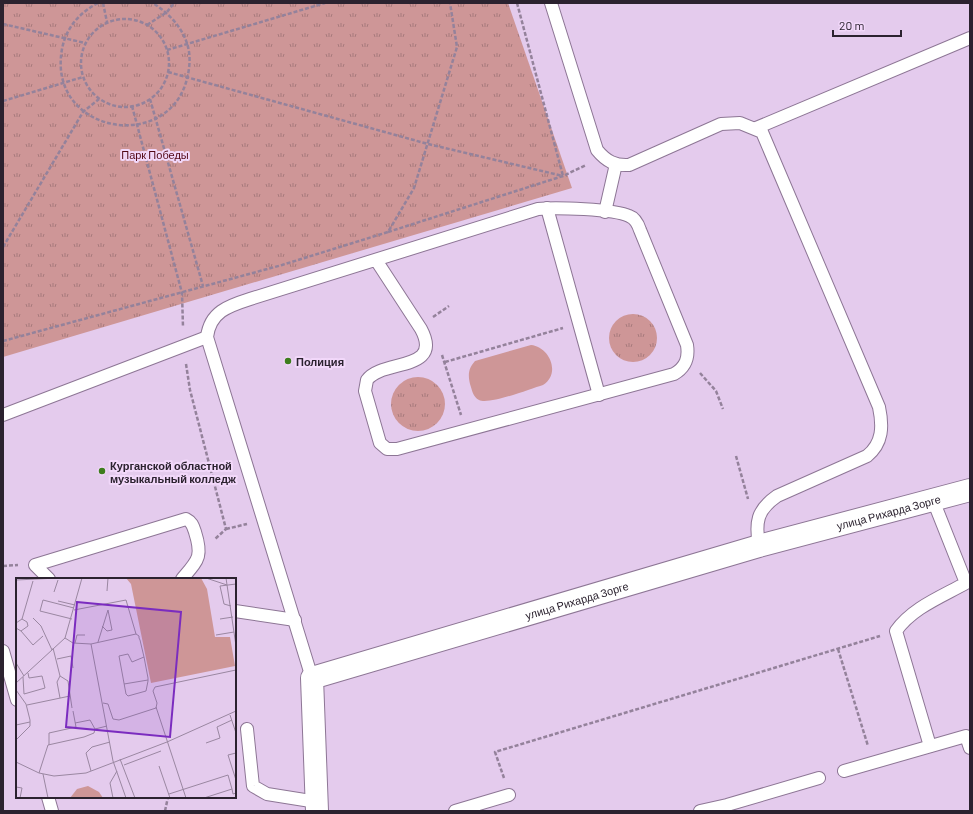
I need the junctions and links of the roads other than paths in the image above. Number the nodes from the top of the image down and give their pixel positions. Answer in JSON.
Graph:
{"nodes":[{"id":1,"x":551,"y":3,"type":"edge"},
{"id":2,"x":970,"y":38,"type":"edge"},
{"id":3,"x":756,"y":128,"type":"junction"},
{"id":4,"x":616,"y":164,"type":"junction"},
{"id":5,"x":547,"y":208,"type":"junction"},
{"id":6,"x":605,"y":212,"type":"junction"},
{"id":7,"x":376,"y":260,"type":"junction"},
{"id":8,"x":208,"y":337,"type":"junction"},
{"id":9,"x":599,"y":395,"type":"junction"},
{"id":10,"x":3,"y":415,"type":"edge"},
{"id":11,"x":970,"y":490,"type":"edge"},
{"id":12,"x":933,"y":500,"type":"junction"},
{"id":13,"x":758,"y":541,"type":"junction"},
{"id":14,"x":48,"y":578,"type":"edge"},
{"id":15,"x":183,"y":578,"type":"edge"},
{"id":16,"x":968,"y":583,"type":"edge"},
{"id":17,"x":236,"y":611,"type":"edge"},
{"id":18,"x":295,"y":620,"type":"junction"},
{"id":19,"x":3,"y":651,"type":"edge"},
{"id":20,"x":312,"y":678,"type":"junction"},
{"id":21,"x":16,"y":696,"type":"edge"},
{"id":22,"x":248,"y":729,"type":"dead end"},
{"id":23,"x":930,"y":746,"type":"junction"},
{"id":24,"x":970,"y":748,"type":"edge"},
{"id":25,"x":844,"y":771,"type":"dead end"},
{"id":26,"x":819,"y":778,"type":"dead end"},
{"id":27,"x":509,"y":795,"type":"road end"},
{"id":28,"x":48,"y":798,"type":"edge"},
{"id":29,"x":317,"y":806,"type":"edge"},
{"id":30,"x":728,"y":808,"type":"edge"},
{"id":31,"x":52,"y":811,"type":"edge"},
{"id":32,"x":456,"y":811,"type":"edge"},
{"id":33,"x":700,"y":811,"type":"edge"}],
"edges":[{"from":1,"to":4,"type":"lane"},
{"from":2,"to":3,"type":"lane"},
{"from":3,"to":4,"type":"lane"},
{"from":3,"to":13,"type":"lane"},
{"from":4,"to":6,"type":"lane"},
{"from":5,"to":6,"type":"lane"},
{"from":5,"to":7,"type":"lane"},
{"from":5,"to":9,"type":"lane"},
{"from":6,"to":9,"type":"lane"},
{"from":7,"to":8,"type":"lane"},
{"from":7,"to":9,"type":"lane"},
{"from":8,"to":10,"type":"lane"},
{"from":8,"to":18,"type":"lane"},
{"from":11,"to":12,"type":"street","name":"улица Рихарда Зорге"},
{"from":12,"to":13,"type":"street","name":"улица Рихарда Зорге"},
{"from":12,"to":16,"type":"lane"},
{"from":13,"to":20,"type":"street","name":"улица Рихарда Зорге"},
{"from":14,"to":15,"type":"lane"},
{"from":16,"to":23,"type":"lane"},
{"from":17,"to":18,"type":"lane"},
{"from":18,"to":20,"type":"lane"},
{"from":19,"to":21,"type":"lane"},
{"from":20,"to":29,"type":"street"},
{"from":22,"to":29,"type":"lane"},
{"from":23,"to":24,"type":"lane"},
{"from":23,"to":25,"type":"lane"},
{"from":26,"to":30,"type":"lane"},
{"from":27,"to":32,"type":"lane"},
{"from":28,"to":31,"type":"lane"},
{"from":30,"to":33,"type":"lane"}]}
